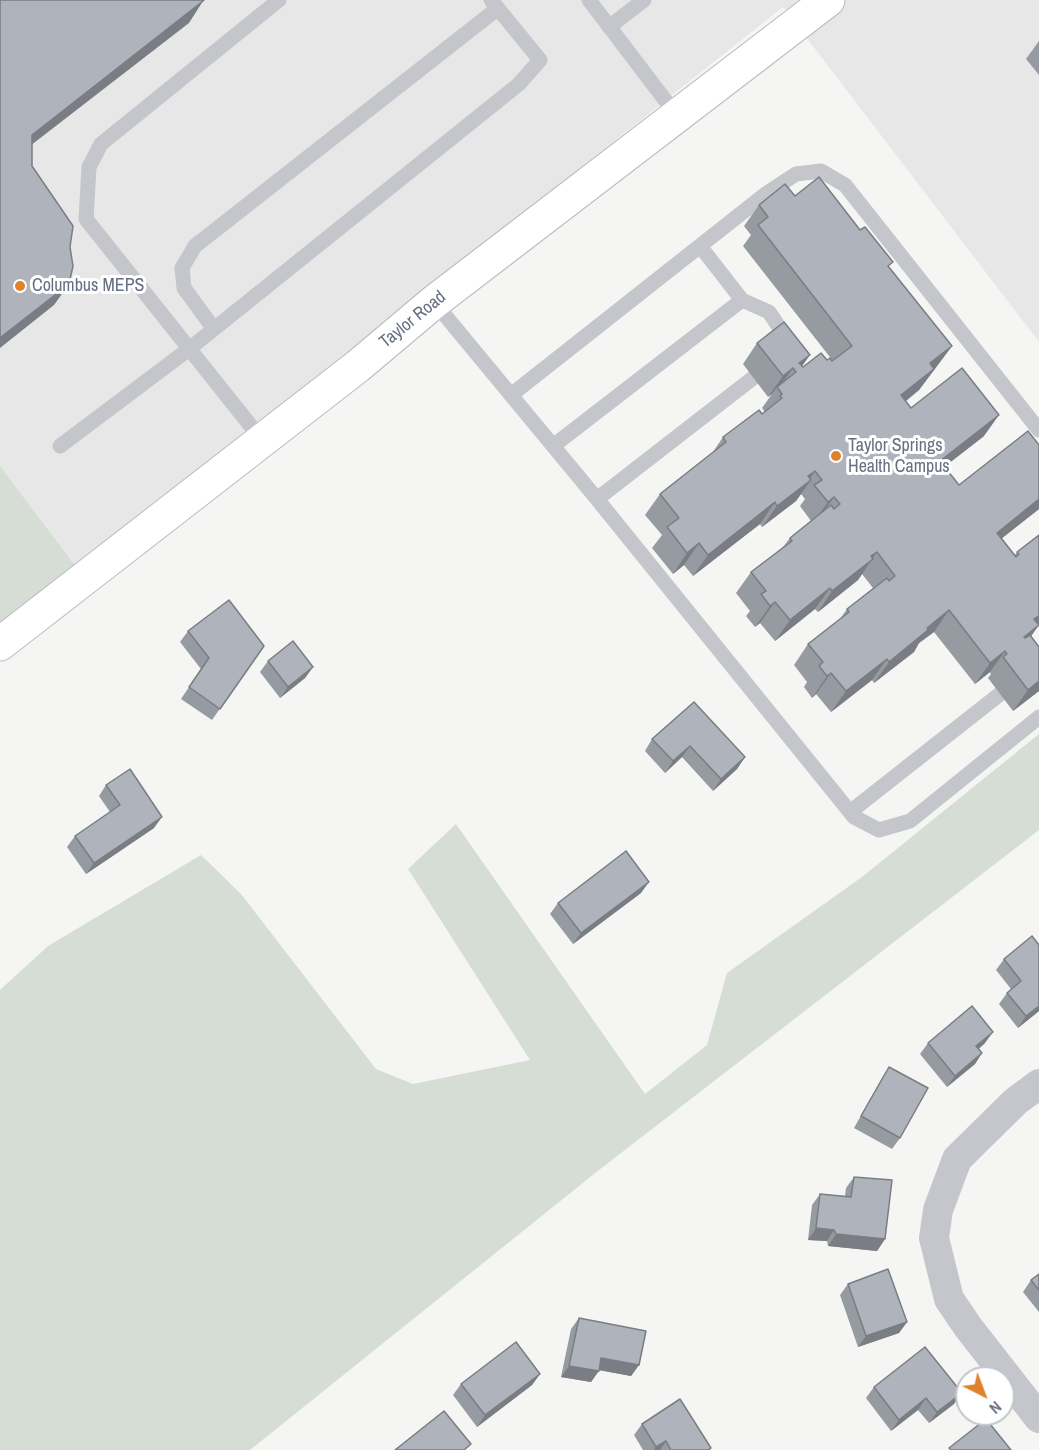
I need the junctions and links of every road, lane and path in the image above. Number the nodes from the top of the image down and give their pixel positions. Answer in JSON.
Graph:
{"nodes":[{"id":1,"x":279,"y":0,"type":"edge"},
{"id":2,"x":589,"y":0,"type":"edge"},
{"id":3,"x":644,"y":0,"type":"edge"},
{"id":4,"x":828,"y":0,"type":"edge"},
{"id":5,"x":494,"y":5,"type":"edge"},
{"id":6,"x":609,"y":27,"type":"junction"},
{"id":7,"x":678,"y":117,"type":"junction"},
{"id":8,"x":700,"y":246,"type":"junction"},
{"id":9,"x":742,"y":300,"type":"junction"},
{"id":10,"x":434,"y":302,"type":"junction"},
{"id":11,"x":214,"y":329,"type":"junction"},
{"id":12,"x":189,"y":349,"type":"junction"},
{"id":13,"x":780,"y":357,"type":"edge"},
{"id":14,"x":753,"y":378,"type":"dead end"},
{"id":15,"x":511,"y":395,"type":"junction"},
{"id":16,"x":1039,"y":430,"type":"edge"},
{"id":17,"x":262,"y":440,"type":"junction"},
{"id":18,"x":60,"y":446,"type":"dead end"},
{"id":19,"x":554,"y":446,"type":"junction"},
{"id":20,"x":597,"y":499,"type":"junction"},
{"id":21,"x":0,"y":644,"type":"edge"},
{"id":22,"x":1000,"y":694,"type":"dead end"},
{"id":23,"x":1039,"y":717,"type":"edge"},
{"id":24,"x":850,"y":812,"type":"junction"},
{"id":25,"x":1039,"y":1083,"type":"edge"},
{"id":26,"x":1039,"y":1418,"type":"edge"}],
"edges":[{"from":1,"to":12,"type":"lane"},
{"from":2,"to":6,"type":"lane"},
{"from":3,"to":6,"type":"lane"},
{"from":4,"to":7,"type":"main road","name":"Taylor Road"},
{"from":5,"to":11,"type":"lane"},
{"from":5,"to":11,"type":"lane"},
{"from":6,"to":7,"type":"lane"},
{"from":7,"to":10,"type":"main road","name":"Taylor Road"},
{"from":8,"to":9,"type":"lane"},
{"from":8,"to":15,"type":"lane"},
{"from":8,"to":16,"type":"lane"},
{"from":9,"to":13,"type":"lane"},
{"from":9,"to":19,"type":"lane"},
{"from":10,"to":15,"type":"lane"},
{"from":10,"to":17,"type":"main road","name":"Taylor Road"},
{"from":11,"to":12,"type":"lane"},
{"from":12,"to":17,"type":"lane"},
{"from":12,"to":18,"type":"lane"},
{"from":14,"to":20,"type":"lane"},
{"from":15,"to":19,"type":"lane"},
{"from":17,"to":21,"type":"main road","name":"Taylor Road"},
{"from":19,"to":20,"type":"lane"},
{"from":20,"to":24,"type":"lane"},
{"from":22,"to":24,"type":"lane"},
{"from":23,"to":24,"type":"lane"},
{"from":25,"to":26,"type":"street"}]}
